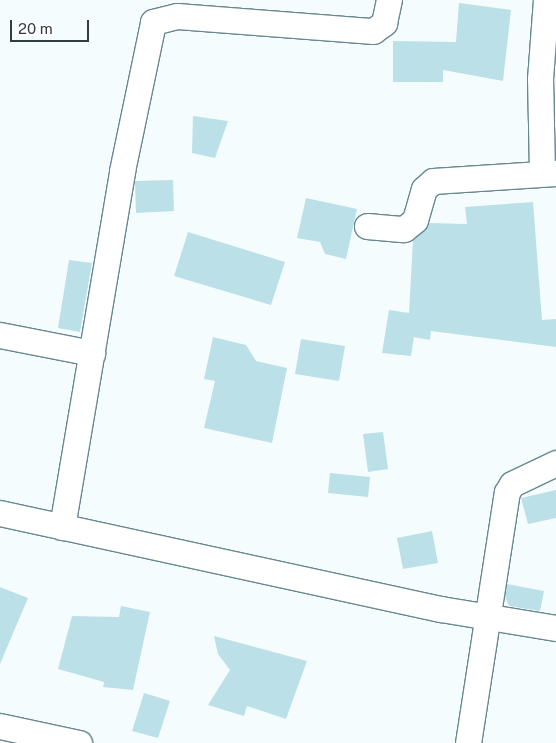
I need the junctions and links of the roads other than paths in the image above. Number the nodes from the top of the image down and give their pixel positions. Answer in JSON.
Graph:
{"nodes":[{"id":1,"x":389,"y":0,"type":"edge"},
{"id":2,"x":546,"y":0,"type":"edge"},
{"id":3,"x":172,"y":8,"type":"edge"},
{"id":4,"x":549,"y":172,"type":"edge"},
{"id":5,"x":367,"y":226,"type":"dead end"},
{"id":6,"x":0,"y":335,"type":"edge"},
{"id":7,"x":92,"y":353,"type":"junction"},
{"id":8,"x":556,"y":463,"type":"edge"},
{"id":9,"x":0,"y":513,"type":"edge"},
{"id":10,"x":62,"y":527,"type":"junction"},
{"id":11,"x":484,"y":617,"type":"junction"},
{"id":12,"x":556,"y":628,"type":"edge"},
{"id":13,"x":0,"y":726,"type":"edge"},
{"id":14,"x":79,"y":743,"type":"edge"},
{"id":15,"x":468,"y":743,"type":"edge"}],
"edges":[{"from":1,"to":3,"type":"street"},
{"from":2,"to":4,"type":"street"},
{"from":3,"to":7,"type":"street"},
{"from":4,"to":5,"type":"street"},
{"from":6,"to":7,"type":"street"},
{"from":7,"to":10,"type":"street"},
{"from":8,"to":11,"type":"street"},
{"from":9,"to":10,"type":"street"},
{"from":10,"to":11,"type":"street"},
{"from":11,"to":12,"type":"street"},
{"from":11,"to":15,"type":"street"},
{"from":13,"to":14,"type":"street"}]}
